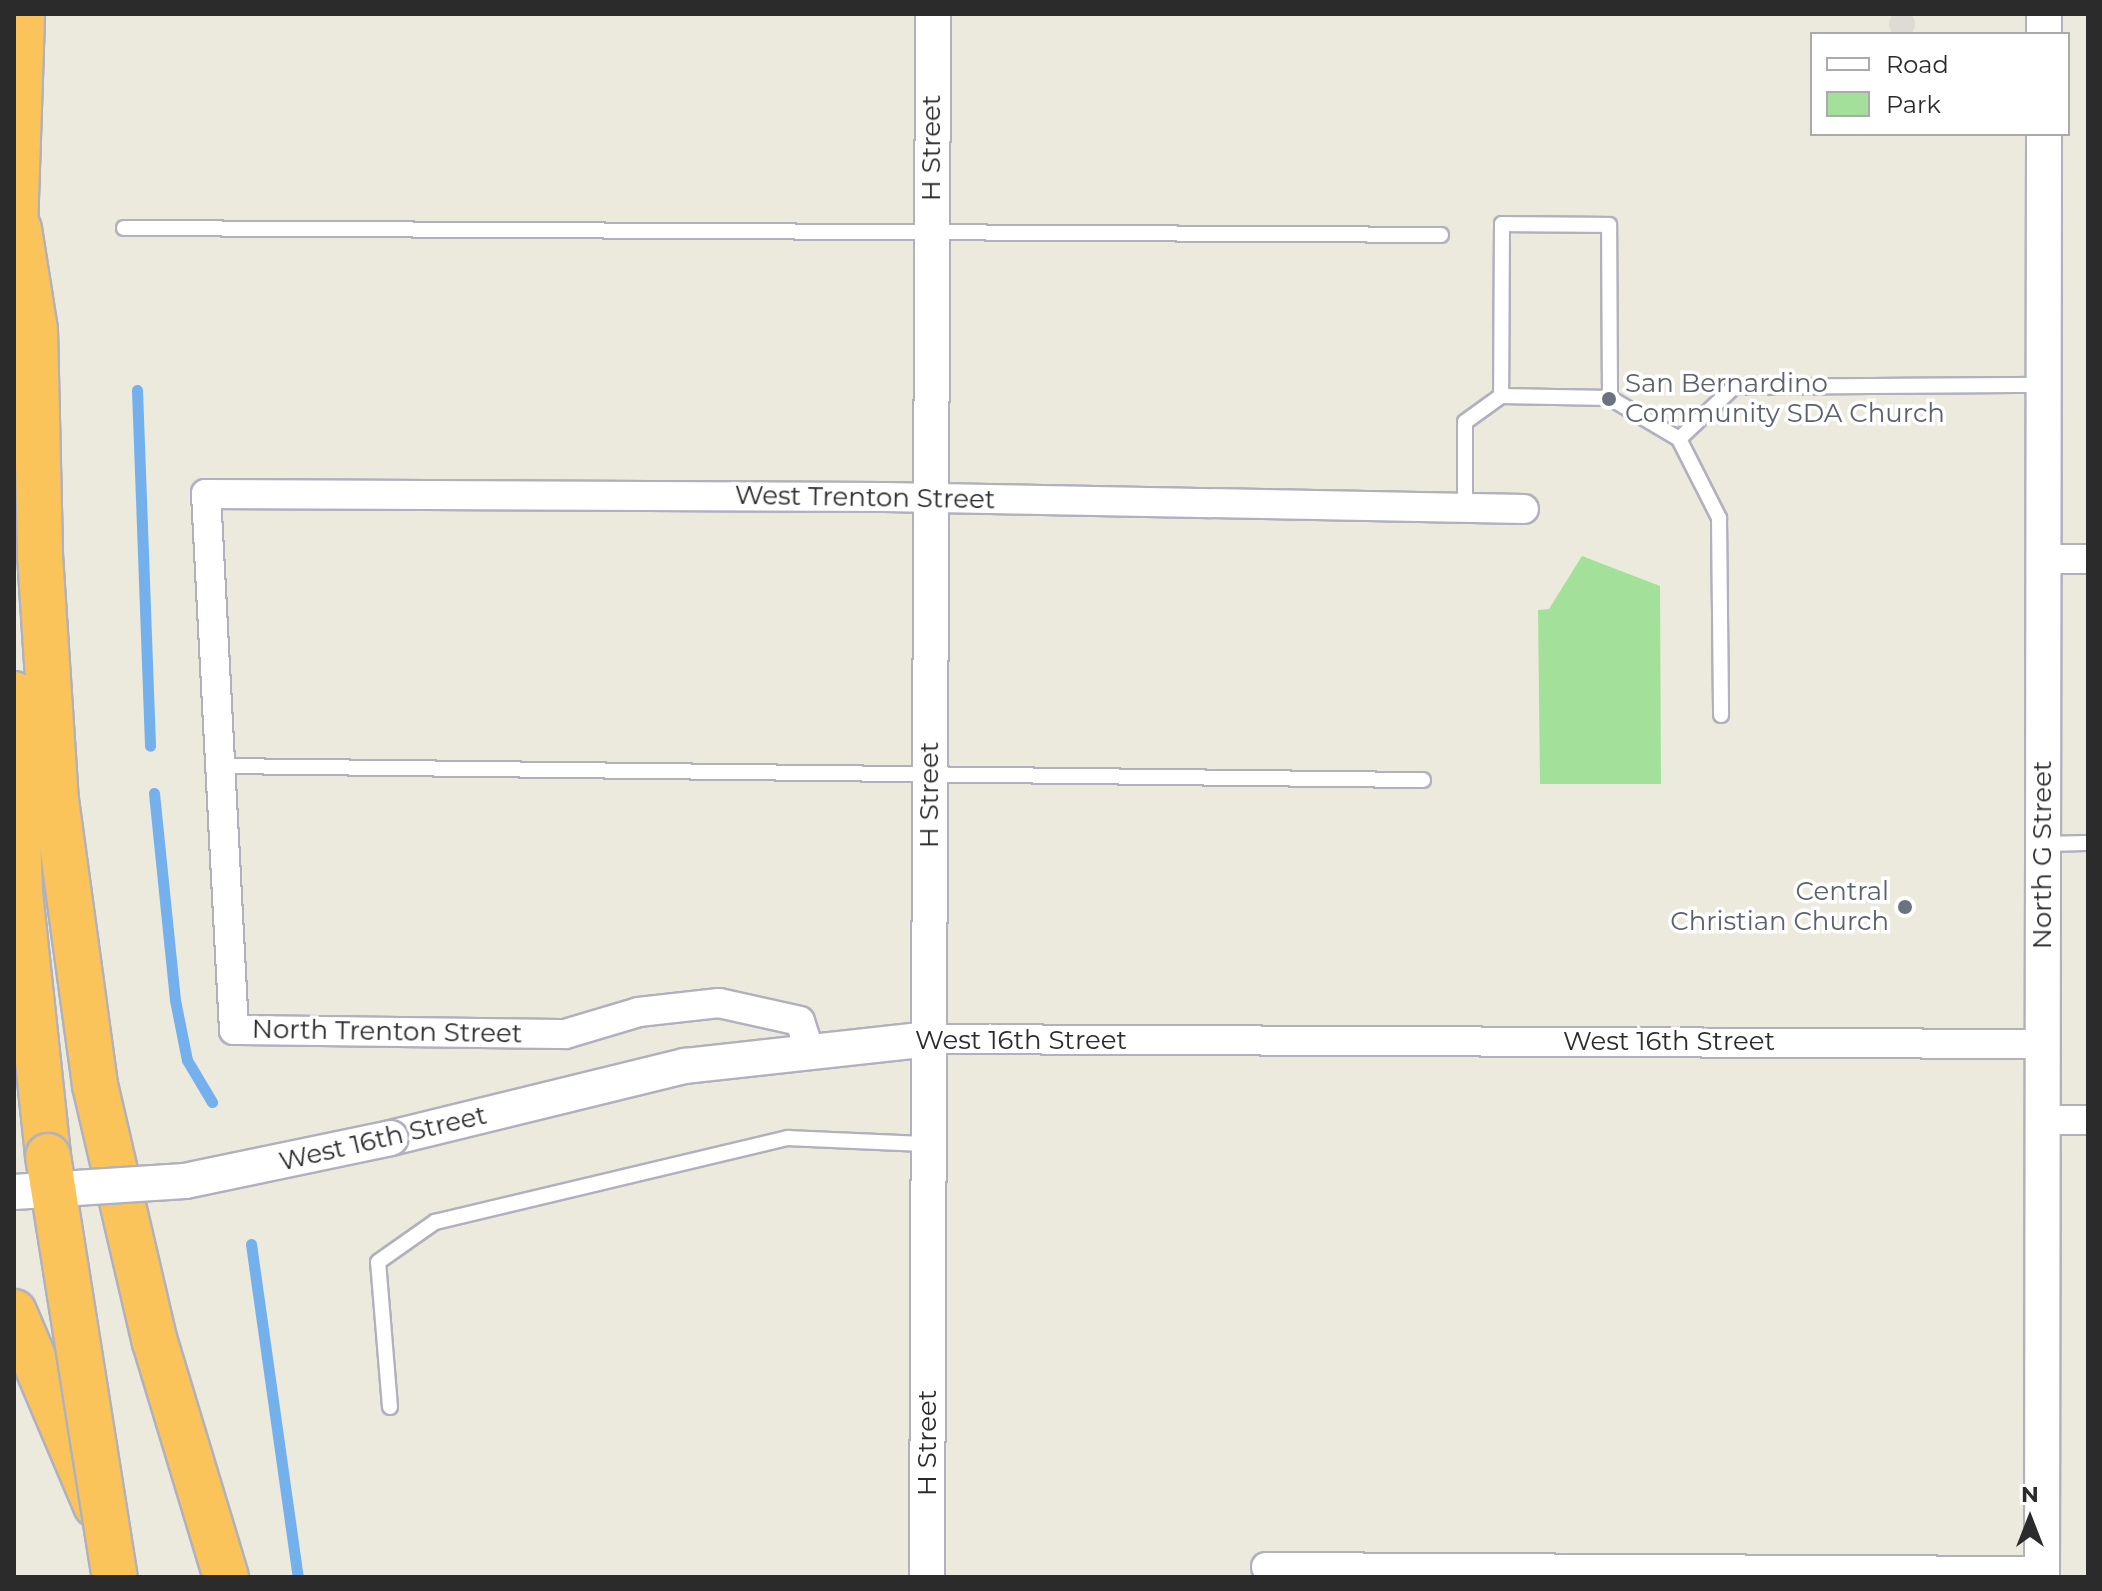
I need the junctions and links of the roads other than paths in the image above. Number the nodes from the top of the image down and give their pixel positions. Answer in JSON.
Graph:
{"nodes":[{"id":1,"x":22,"y":14,"type":"edge"},
{"id":2,"x":933,"y":14,"type":"edge"},
{"id":3,"x":2044,"y":136,"type":"edge"},
{"id":4,"x":124,"y":228,"type":"dead end"},
{"id":5,"x":932,"y":232,"type":"junction"},
{"id":6,"x":1441,"y":235,"type":"dead end"},
{"id":7,"x":16,"y":244,"type":"edge"},
{"id":8,"x":2044,"y":385,"type":"junction"},
{"id":9,"x":1501,"y":396,"type":"junction"},
{"id":10,"x":1610,"y":398,"type":"junction"},
{"id":11,"x":1679,"y":439,"type":"junction"},
{"id":12,"x":206,"y":494,"type":"joint"},
{"id":13,"x":931,"y":498,"type":"junction"},
{"id":14,"x":1465,"y":508,"type":"junction"},
{"id":15,"x":1524,"y":509,"type":"dead end"},
{"id":16,"x":2043,"y":559,"type":"junction"},
{"id":17,"x":2088,"y":559,"type":"edge"},
{"id":18,"x":14,"y":694,"type":"edge"},
{"id":19,"x":1721,"y":715,"type":"dead end"},
{"id":20,"x":220,"y":766,"type":"junction"},
{"id":21,"x":930,"y":774,"type":"junction"},
{"id":22,"x":1423,"y":780,"type":"dead end"},
{"id":23,"x":2088,"y":843,"type":"edge"},
{"id":24,"x":2043,"y":844,"type":"junction"},
{"id":25,"x":929,"y":1039,"type":"junction"},
{"id":26,"x":2043,"y":1044,"type":"junction"},
{"id":27,"x":809,"y":1049,"type":"junction"},
{"id":28,"x":2043,"y":1120,"type":"junction"},
{"id":29,"x":2088,"y":1120,"type":"edge"},
{"id":30,"x":929,"y":1144,"type":"junction"},
{"id":31,"x":14,"y":1192,"type":"edge"},
{"id":32,"x":14,"y":1312,"type":"edge"},
{"id":33,"x":390,"y":1407,"type":"dead end"},
{"id":34,"x":1266,"y":1567,"type":"dead end"},
{"id":35,"x":1705,"y":1572,"type":"edge"},
{"id":36,"x":2042,"y":1574,"type":"edge"},
{"id":37,"x":115,"y":1577,"type":"edge"},
{"id":38,"x":127,"y":1577,"type":"edge"},
{"id":39,"x":226,"y":1577,"type":"edge"},
{"id":40,"x":927,"y":1577,"type":"edge"}],
"edges":[{"from":1,"to":7,"type":"highway"},
{"from":2,"to":5,"type":"street","name":"H Street"},
{"from":3,"to":8,"type":"street","name":"North G Street"},
{"from":4,"to":5,"type":"lane"},
{"from":5,"to":6,"type":"lane"},
{"from":5,"to":13,"type":"street","name":"H Street"},
{"from":7,"to":39,"type":"highway"},
{"from":8,"to":11,"type":"lane"},
{"from":8,"to":16,"type":"street","name":"North G Street"},
{"from":9,"to":10,"type":"lane"},
{"from":9,"to":10,"type":"lane"},
{"from":9,"to":14,"type":"lane"},
{"from":10,"to":11,"type":"lane"},
{"from":11,"to":19,"type":"lane"},
{"from":12,"to":13,"type":"street","name":"West Trenton Street"},
{"from":12,"to":20,"type":"street","name":"North Trenton Street"},
{"from":13,"to":14,"type":"street","name":"West Trenton Street"},
{"from":13,"to":21,"type":"street","name":"H Street"},
{"from":14,"to":15,"type":"street","name":"West Trenton Street"},
{"from":16,"to":17,"type":"street"},
{"from":16,"to":24,"type":"street","name":"North G Street"},
{"from":18,"to":37,"type":"highway","bridge":true},
{"from":20,"to":21,"type":"lane"},
{"from":20,"to":27,"type":"street","name":"North Trenton Street"},
{"from":21,"to":22,"type":"lane"},
{"from":21,"to":25,"type":"street","name":"H Street"},
{"from":23,"to":24,"type":"lane"},
{"from":24,"to":26,"type":"street","name":"North G Street"},
{"from":25,"to":26,"type":"street","name":"West 16th Street"},
{"from":25,"to":27,"type":"street","name":"West 16th Street"},
{"from":25,"to":30,"type":"street","name":"H Street"},
{"from":26,"to":28,"type":"street","name":"North G Street"},
{"from":27,"to":31,"type":"street","name":"West 16th Street","bridge":true},
{"from":28,"to":29,"type":"street"},
{"from":28,"to":36,"type":"street","name":"North G Street"},
{"from":30,"to":33,"type":"lane"},
{"from":30,"to":40,"type":"street","name":"H Street"},
{"from":32,"to":38,"type":"highway"},
{"from":34,"to":35,"type":"street"},
{"from":35,"to":36,"type":"street"}]}
